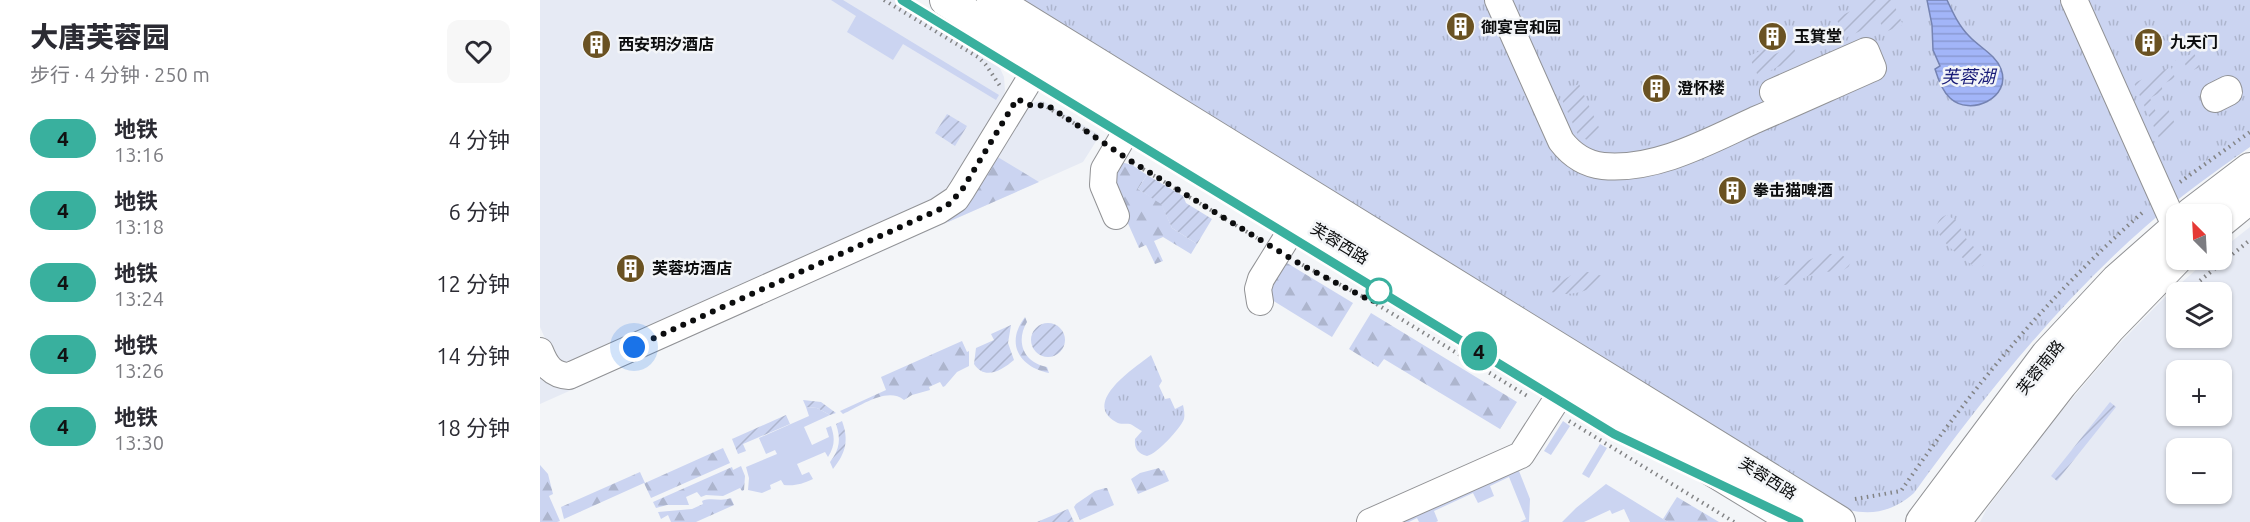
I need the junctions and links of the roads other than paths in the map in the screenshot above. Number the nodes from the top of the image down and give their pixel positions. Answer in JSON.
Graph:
{"nodes":[{"id":1,"x":946,"y":0,"type":"edge"},
{"id":2,"x":993,"y":0,"type":"edge"},
{"id":3,"x":1498,"y":0,"type":"edge"},
{"id":4,"x":2074,"y":0,"type":"edge"},
{"id":5,"x":1041,"y":61,"type":"junction"},
{"id":6,"x":1773,"y":92,"type":"dead end"},
{"id":7,"x":1134,"y":118,"type":"junction"},
{"id":8,"x":2250,"y":169,"type":"edge"},
{"id":9,"x":2250,"y":197,"type":"edge"},
{"id":10,"x":2204,"y":204,"type":"edge"},
{"id":11,"x":2166,"y":206,"type":"edge"},
{"id":12,"x":2232,"y":212,"type":"edge"},
{"id":13,"x":1116,"y":216,"type":"dead end"},
{"id":14,"x":1299,"y":218,"type":"junction"},
{"id":15,"x":2166,"y":237,"type":"edge"},
{"id":16,"x":2166,"y":269,"type":"edge"},
{"id":17,"x":1260,"y":302,"type":"dead end"},
{"id":18,"x":540,"y":351,"type":"edge"},
{"id":19,"x":1568,"y":382,"type":"junction"},
{"id":20,"x":1842,"y":508,"type":"edge"},
{"id":21,"x":1370,"y":522,"type":"edge"},
{"id":22,"x":1798,"y":522,"type":"edge"},
{"id":23,"x":1923,"y":522,"type":"edge"},
{"id":24,"x":1954,"y":522,"type":"edge"}],
"edges":[{"from":1,"to":5,"type":"main road","name":"芙蓉西路"},
{"from":2,"to":20,"type":"main road","name":"芙蓉西路"},
{"from":3,"to":6,"type":"street"},
{"from":4,"to":11,"type":"street"},
{"from":5,"to":7,"type":"main road","name":"芙蓉西路"},
{"from":5,"to":18,"type":"street"},
{"from":7,"to":13,"type":"street"},
{"from":7,"to":14,"type":"main road","name":"芙蓉西路"},
{"from":8,"to":10,"type":"main road"},
{"from":9,"to":12,"type":"main road"},
{"from":14,"to":17,"type":"street"},
{"from":14,"to":19,"type":"main road","name":"芙蓉西路"},
{"from":15,"to":23,"type":"main road","name":"芙蓉南路"},
{"from":16,"to":24,"type":"main road","name":"芙蓉南路"},
{"from":19,"to":21,"type":"street"},
{"from":19,"to":22,"type":"main road","name":"芙蓉西路"}]}
